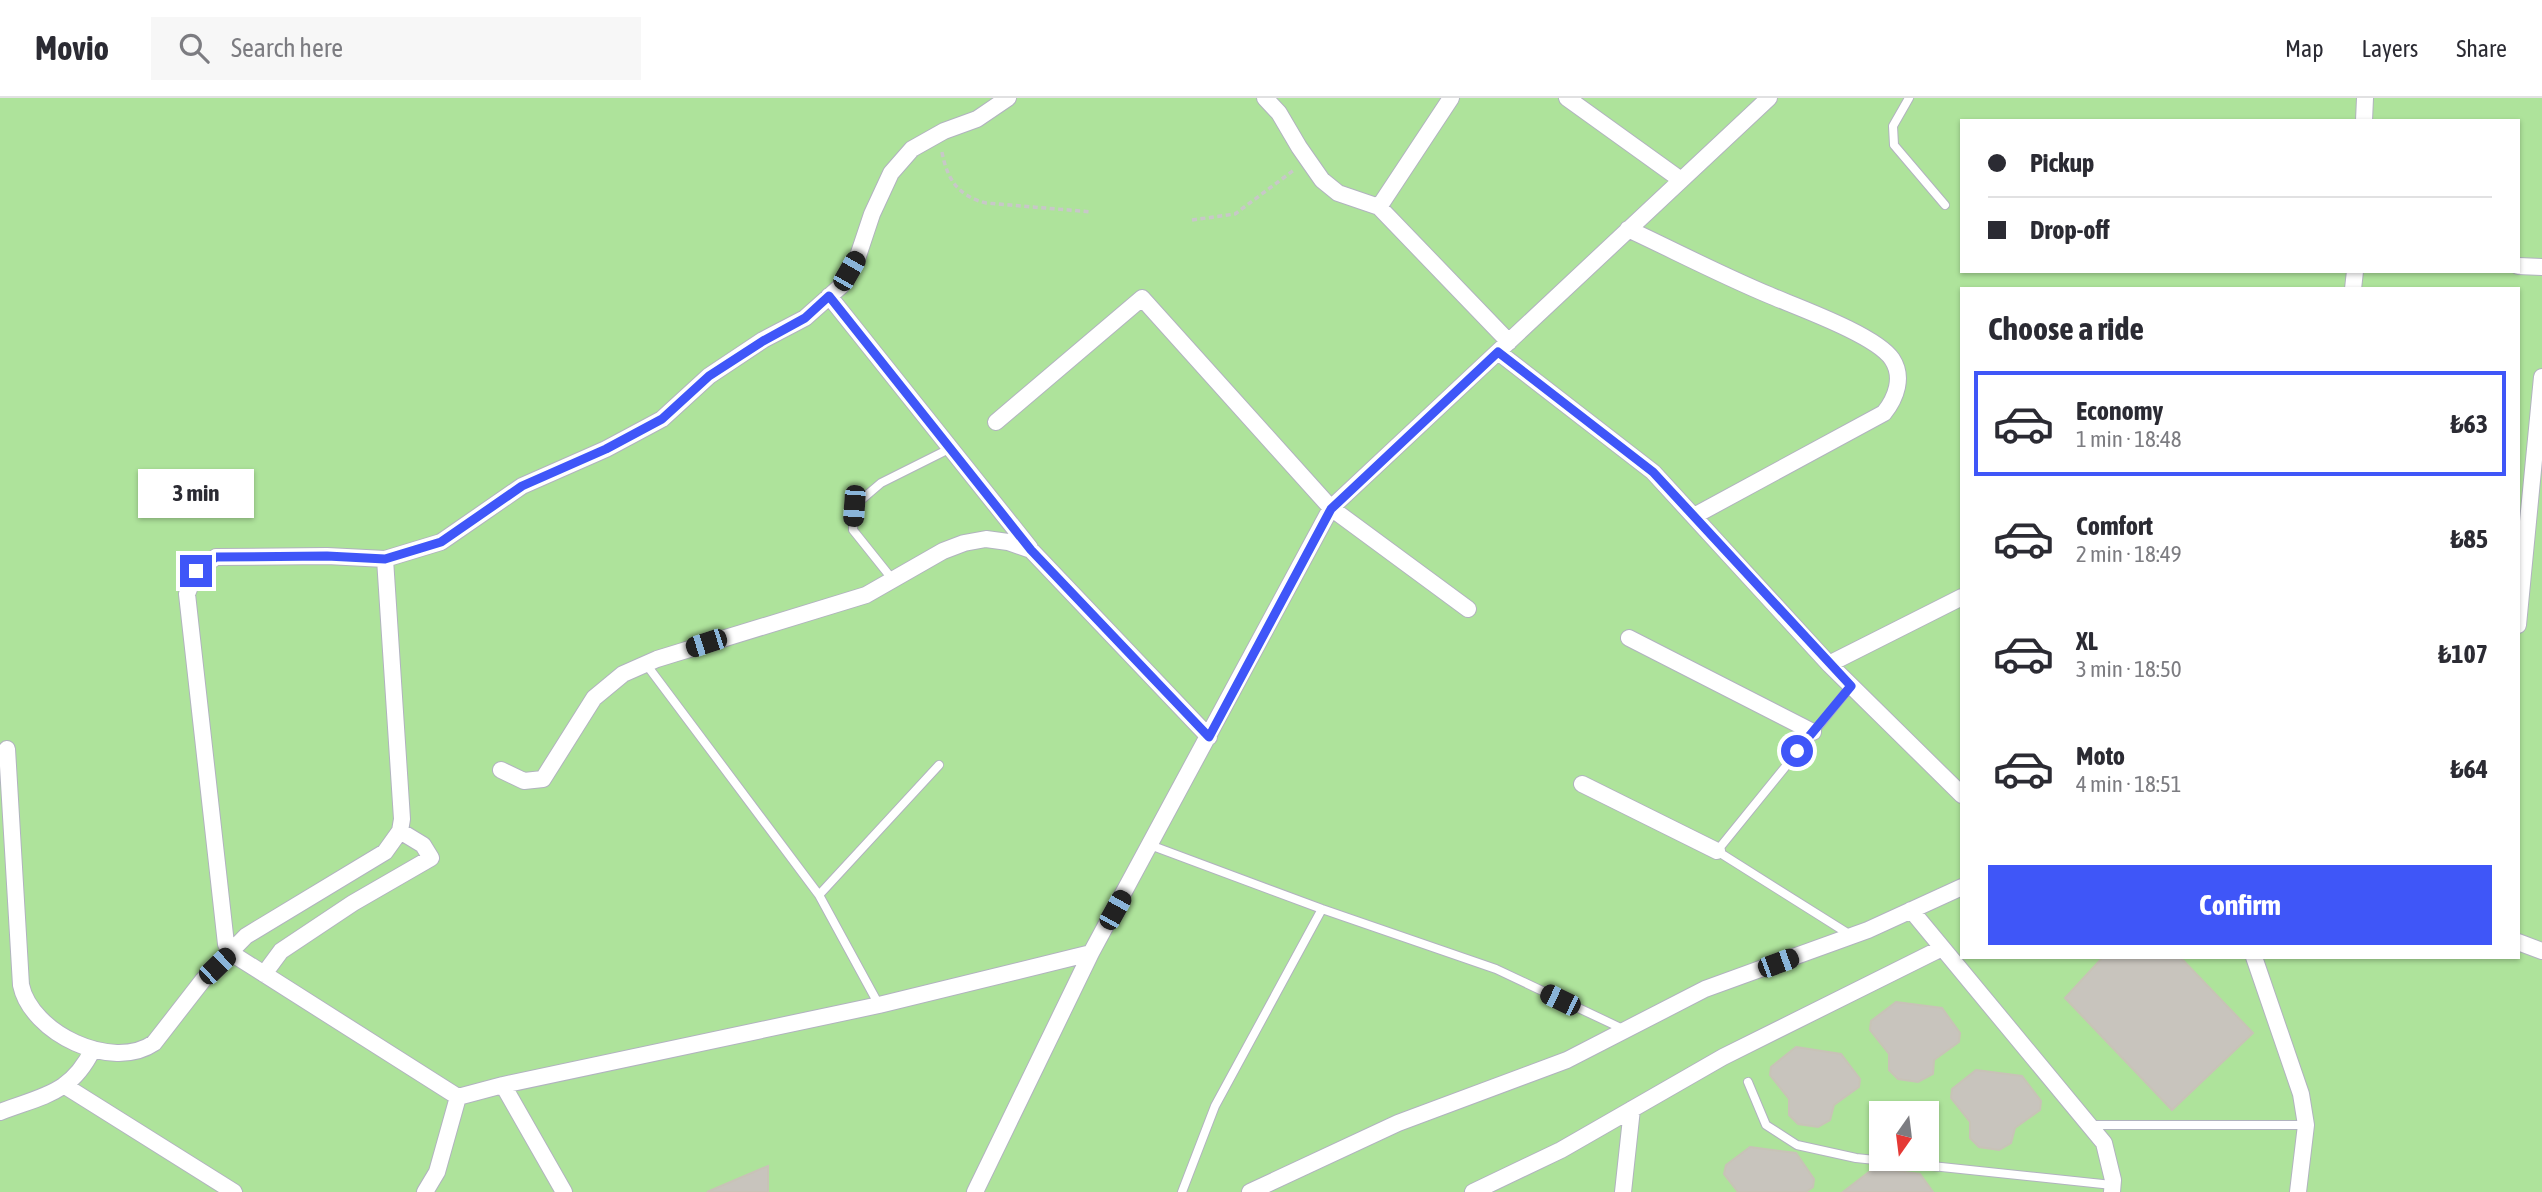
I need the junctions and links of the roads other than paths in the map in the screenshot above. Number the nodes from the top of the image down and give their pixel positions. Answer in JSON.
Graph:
{"nodes":[{"id":1,"x":1007,"y":98,"type":"edge"},
{"id":2,"x":1265,"y":98,"type":"edge"},
{"id":3,"x":1451,"y":98,"type":"edge"},
{"id":4,"x":1567,"y":98,"type":"edge"},
{"id":5,"x":1769,"y":98,"type":"edge"},
{"id":6,"x":1909,"y":98,"type":"edge"},
{"id":7,"x":2365,"y":98,"type":"edge"},
{"id":8,"x":2364,"y":119,"type":"edge"},
{"id":9,"x":1681,"y":180,"type":"junction"},
{"id":10,"x":1945,"y":205,"type":"dead end"},
{"id":11,"x":1379,"y":207,"type":"junction"},
{"id":12,"x":1628,"y":229,"type":"junction"},
{"id":13,"x":2520,"y":266,"type":"edge"},
{"id":14,"x":2542,"y":267,"type":"edge"},
{"id":15,"x":829,"y":296,"type":"junction"},
{"id":16,"x":1503,"y":347,"type":"junction"},
{"id":17,"x":2542,"y":377,"type":"edge"},
{"id":18,"x":996,"y":422,"type":"dead end"},
{"id":19,"x":949,"y":449,"type":"junction"},
{"id":20,"x":1331,"y":509,"type":"junction"},
{"id":21,"x":1694,"y":516,"type":"junction"},
{"id":22,"x":1031,"y":550,"type":"junction"},
{"id":23,"x":385,"y":559,"type":"junction"},
{"id":24,"x":893,"y":580,"type":"junction"},
{"id":25,"x":2520,"y":584,"type":"edge"},
{"id":26,"x":1960,"y":598,"type":"edge"},
{"id":27,"x":1468,"y":609,"type":"dead end"},
{"id":28,"x":1629,"y":638,"type":"dead end"},
{"id":29,"x":646,"y":664,"type":"junction"},
{"id":30,"x":1829,"y":664,"type":"junction"},
{"id":31,"x":1851,"y":686,"type":"junction"},
{"id":32,"x":1813,"y":732,"type":"junction"},
{"id":33,"x":1209,"y":737,"type":"junction"},
{"id":34,"x":7,"y":749,"type":"dead end"},
{"id":35,"x":939,"y":765,"type":"dead end"},
{"id":36,"x":501,"y":770,"type":"dead end"},
{"id":37,"x":1582,"y":784,"type":"dead end"},
{"id":38,"x":1960,"y":790,"type":"edge"},
{"id":39,"x":400,"y":831,"type":"junction"},
{"id":40,"x":1150,"y":845,"type":"junction"},
{"id":41,"x":1717,"y":851,"type":"junction"},
{"id":42,"x":1960,"y":888,"type":"edge"},
{"id":43,"x":819,"y":895,"type":"junction"},
{"id":44,"x":1322,"y":909,"type":"junction"},
{"id":45,"x":1911,"y":910,"type":"junction"},
{"id":46,"x":1852,"y":936,"type":"junction"},
{"id":47,"x":2520,"y":943,"type":"edge"},
{"id":48,"x":1942,"y":948,"type":"junction"},
{"id":49,"x":2542,"y":951,"type":"edge"},
{"id":50,"x":231,"y":953,"type":"junction"},
{"id":51,"x":1091,"y":953,"type":"junction"},
{"id":52,"x":2255,"y":959,"type":"edge"},
{"id":53,"x":264,"y":974,"type":"junction"},
{"id":54,"x":879,"y":1005,"type":"junction"},
{"id":55,"x":1625,"y":1030,"type":"junction"},
{"id":56,"x":93,"y":1049,"type":"junction"},
{"id":57,"x":1748,"y":1082,"type":"dead end"},
{"id":58,"x":503,"y":1085,"type":"junction"},
{"id":59,"x":65,"y":1086,"type":"junction"},
{"id":60,"x":457,"y":1097,"type":"junction"},
{"id":61,"x":1632,"y":1109,"type":"junction"},
{"id":62,"x":0,"y":1112,"type":"edge"},
{"id":63,"x":2089,"y":1125,"type":"junction"},
{"id":64,"x":2306,"y":1125,"type":"junction"},
{"id":65,"x":2112,"y":1189,"type":"edge"},
{"id":66,"x":234,"y":1192,"type":"edge"},
{"id":67,"x":425,"y":1192,"type":"edge"},
{"id":68,"x":564,"y":1192,"type":"edge"},
{"id":69,"x":975,"y":1192,"type":"edge"},
{"id":70,"x":1182,"y":1192,"type":"edge"},
{"id":71,"x":1250,"y":1192,"type":"edge"},
{"id":72,"x":1473,"y":1192,"type":"edge"},
{"id":73,"x":1623,"y":1192,"type":"edge"},
{"id":74,"x":2298,"y":1192,"type":"edge"}],
"edges":[{"from":1,"to":15,"type":"street"},
{"from":2,"to":11,"type":"street"},
{"from":3,"to":11,"type":"street"},
{"from":4,"to":9,"type":"street"},
{"from":5,"to":9,"type":"street"},
{"from":6,"to":10,"type":"lane"},
{"from":7,"to":8,"type":"street"},
{"from":9,"to":12,"type":"street"},
{"from":11,"to":16,"type":"street"},
{"from":12,"to":16,"type":"street"},
{"from":12,"to":21,"type":"street"},
{"from":13,"to":14,"type":"street"},
{"from":15,"to":19,"type":"street"},
{"from":15,"to":23,"type":"street"},
{"from":16,"to":20,"type":"street"},
{"from":16,"to":21,"type":"street"},
{"from":17,"to":25,"type":"street"},
{"from":18,"to":20,"type":"street"},
{"from":19,"to":22,"type":"street"},
{"from":19,"to":24,"type":"lane"},
{"from":20,"to":27,"type":"street"},
{"from":20,"to":33,"type":"street"},
{"from":21,"to":30,"type":"street"},
{"from":22,"to":24,"type":"street"},
{"from":22,"to":33,"type":"street"},
{"from":23,"to":39,"type":"street"},
{"from":23,"to":50,"type":"street"},
{"from":24,"to":29,"type":"street"},
{"from":26,"to":30,"type":"street"},
{"from":28,"to":32,"type":"street"},
{"from":29,"to":36,"type":"street"},
{"from":29,"to":43,"type":"lane"},
{"from":30,"to":31,"type":"street"},
{"from":31,"to":32,"type":"lane"},
{"from":31,"to":38,"type":"street"},
{"from":32,"to":41,"type":"lane"},
{"from":33,"to":40,"type":"street"},
{"from":34,"to":56,"type":"street"},
{"from":35,"to":43,"type":"lane"},
{"from":37,"to":41,"type":"street"},
{"from":39,"to":50,"type":"street"},
{"from":39,"to":53,"type":"street"},
{"from":40,"to":44,"type":"lane"},
{"from":40,"to":51,"type":"street"},
{"from":41,"to":46,"type":"lane"},
{"from":42,"to":45,"type":"street"},
{"from":43,"to":54,"type":"lane"},
{"from":44,"to":55,"type":"lane"},
{"from":44,"to":70,"type":"lane"},
{"from":45,"to":46,"type":"street"},
{"from":45,"to":48,"type":"street"},
{"from":46,"to":55,"type":"street"},
{"from":47,"to":49,"type":"street"},
{"from":48,"to":61,"type":"street"},
{"from":48,"to":63,"type":"street"},
{"from":50,"to":53,"type":"street"},
{"from":50,"to":56,"type":"street"},
{"from":51,"to":54,"type":"street"},
{"from":51,"to":69,"type":"street"},
{"from":52,"to":64,"type":"street"},
{"from":53,"to":60,"type":"street"},
{"from":54,"to":58,"type":"street"},
{"from":55,"to":71,"type":"street"},
{"from":56,"to":59,"type":"street"},
{"from":57,"to":65,"type":"lane"},
{"from":58,"to":60,"type":"street"},
{"from":58,"to":68,"type":"street"},
{"from":59,"to":62,"type":"street"},
{"from":59,"to":66,"type":"street"},
{"from":60,"to":67,"type":"street"},
{"from":61,"to":72,"type":"street"},
{"from":61,"to":73,"type":"street"},
{"from":63,"to":64,"type":"lane"},
{"from":63,"to":65,"type":"street"},
{"from":64,"to":74,"type":"street"}]}
